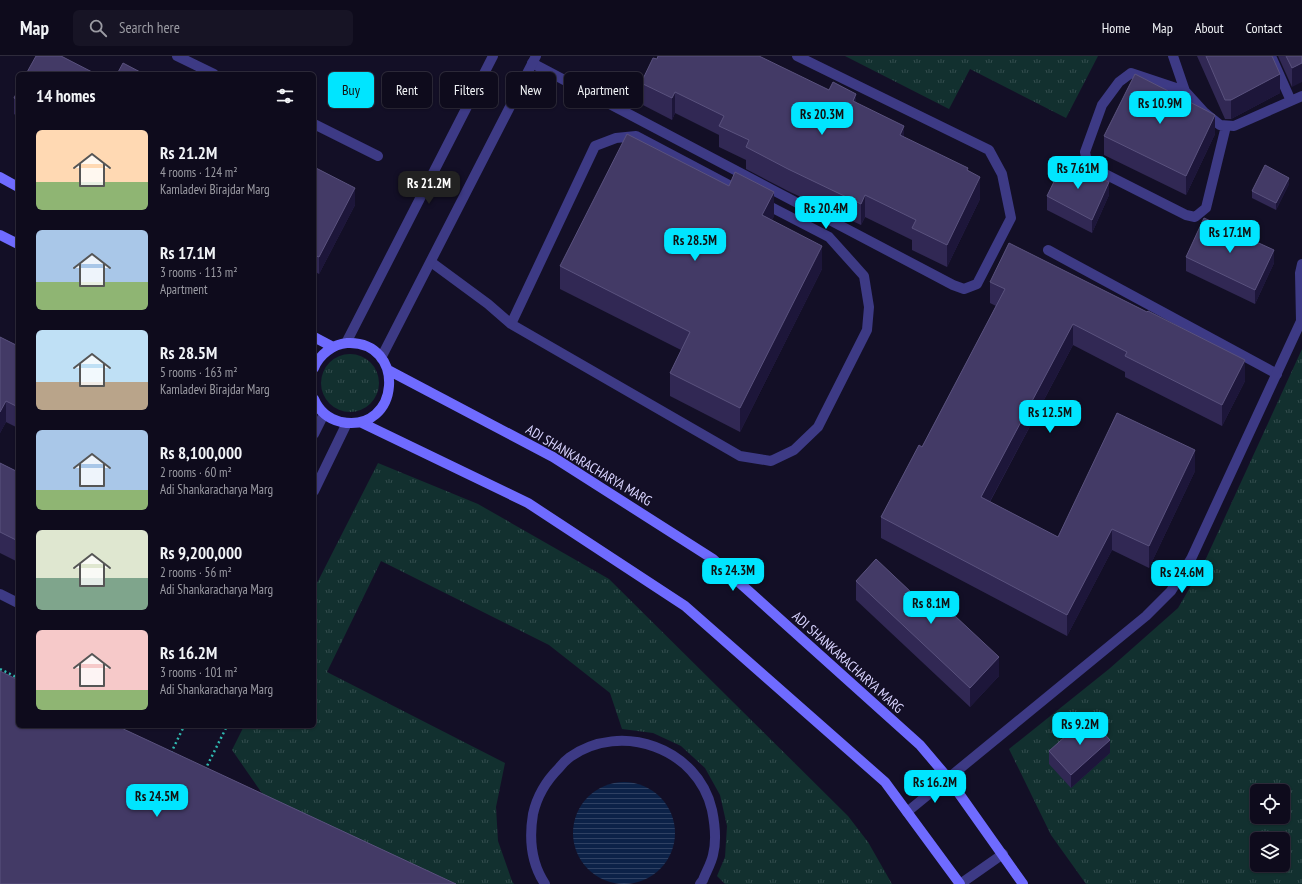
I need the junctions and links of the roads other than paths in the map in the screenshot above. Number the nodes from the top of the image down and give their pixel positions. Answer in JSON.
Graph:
{"nodes":[{"id":1,"x":177,"y":56,"type":"edge"},
{"id":2,"x":494,"y":56,"type":"edge"},
{"id":3,"x":797,"y":56,"type":"edge"},
{"id":4,"x":1174,"y":56,"type":"edge"},
{"id":5,"x":1271,"y":56,"type":"edge"},
{"id":6,"x":534,"y":59,"type":"edge"},
{"id":7,"x":210,"y":72,"type":"edge"},
{"id":8,"x":1185,"y":91,"type":"junction"},
{"id":9,"x":1302,"y":96,"type":"edge"},
{"id":10,"x":1291,"y":101,"type":"junction"},
{"id":11,"x":316,"y":125,"type":"edge"},
{"id":12,"x":1226,"y":126,"type":"junction"},
{"id":13,"x":378,"y":156,"type":"dead end"},
{"id":14,"x":0,"y":177,"type":"edge"},
{"id":15,"x":16,"y":186,"type":"edge"},
{"id":16,"x":0,"y":234,"type":"edge"},
{"id":17,"x":16,"y":243,"type":"edge"},
{"id":18,"x":1048,"y":250,"type":"dead end"},
{"id":19,"x":431,"y":262,"type":"junction"},
{"id":20,"x":1302,"y":264,"type":"edge"},
{"id":21,"x":1301,"y":321,"type":"edge"},
{"id":22,"x":511,"y":324,"type":"junction"},
{"id":23,"x":316,"y":338,"type":"edge"},
{"id":24,"x":346,"y":343,"type":"junction"},
{"id":25,"x":333,"y":347,"type":"junction"},
{"id":26,"x":381,"y":358,"type":"junction"},
{"id":27,"x":316,"y":365,"type":"edge"},
{"id":28,"x":388,"y":370,"type":"junction"},
{"id":29,"x":1277,"y":374,"type":"junction"},
{"id":30,"x":316,"y":402,"type":"edge"},
{"id":31,"x":324,"y":414,"type":"junction"},
{"id":32,"x":360,"y":422,"type":"junction"},
{"id":33,"x":347,"y":423,"type":"junction"},
{"id":34,"x":316,"y":430,"type":"edge"},
{"id":35,"x":316,"y":487,"type":"edge"},
{"id":36,"x":0,"y":594,"type":"edge"},
{"id":37,"x":16,"y":602,"type":"edge"},
{"id":38,"x":948,"y":778,"type":"junction"},
{"id":39,"x":907,"y":812,"type":"junction"},
{"id":40,"x":1003,"y":854,"type":"junction"},
{"id":41,"x":703,"y":883,"type":"edge"},
{"id":42,"x":544,"y":884,"type":"edge"},
{"id":43,"x":960,"y":884,"type":"edge"},
{"id":44,"x":1023,"y":884,"type":"edge"}],
"edges":[{"from":1,"to":7,"type":"street"},
{"from":2,"to":24,"type":"street"},
{"from":3,"to":6,"type":"street"},
{"from":4,"to":8,"type":"street"},
{"from":5,"to":10,"type":"street"},
{"from":6,"to":19,"type":"street"},
{"from":8,"to":12,"type":"street"},
{"from":8,"to":12,"type":"street"},
{"from":9,"to":10,"type":"street"},
{"from":10,"to":12,"type":"street"},
{"from":11,"to":13,"type":"street"},
{"from":14,"to":15,"type":"main road"},
{"from":16,"to":17,"type":"main road"},
{"from":18,"to":29,"type":"street"},
{"from":19,"to":22,"type":"street"},
{"from":19,"to":26,"type":"street"},
{"from":20,"to":21,"type":"street"},
{"from":21,"to":29,"type":"street"},
{"from":22,"to":22,"type":"street"},
{"from":23,"to":25,"type":"main road"},
{"from":24,"to":25,"type":"main road"},
{"from":24,"to":26,"type":"main road"},
{"from":25,"to":27,"type":"main road"},
{"from":26,"to":28,"type":"main road"},
{"from":28,"to":32,"type":"main road"},
{"from":28,"to":38,"type":"main road","name":"ADI SHANKARACHARYA MARG"},
{"from":29,"to":38,"type":"street"},
{"from":30,"to":31,"type":"main road"},
{"from":31,"to":33,"type":"main road"},
{"from":31,"to":34,"type":"street"},
{"from":32,"to":33,"type":"main road"},
{"from":32,"to":39,"type":"main road"},
{"from":33,"to":35,"type":"street"},
{"from":36,"to":37,"type":"street"},
{"from":38,"to":39,"type":"street"},
{"from":38,"to":40,"type":"main road","name":"ADI SHANKARACHARYA MARG"},
{"from":39,"to":43,"type":"main road"},
{"from":40,"to":43,"type":"street"},
{"from":40,"to":44,"type":"main road","name":"ADI SHANKARACHARYA MARG"},
{"from":41,"to":42,"type":"street"}]}
